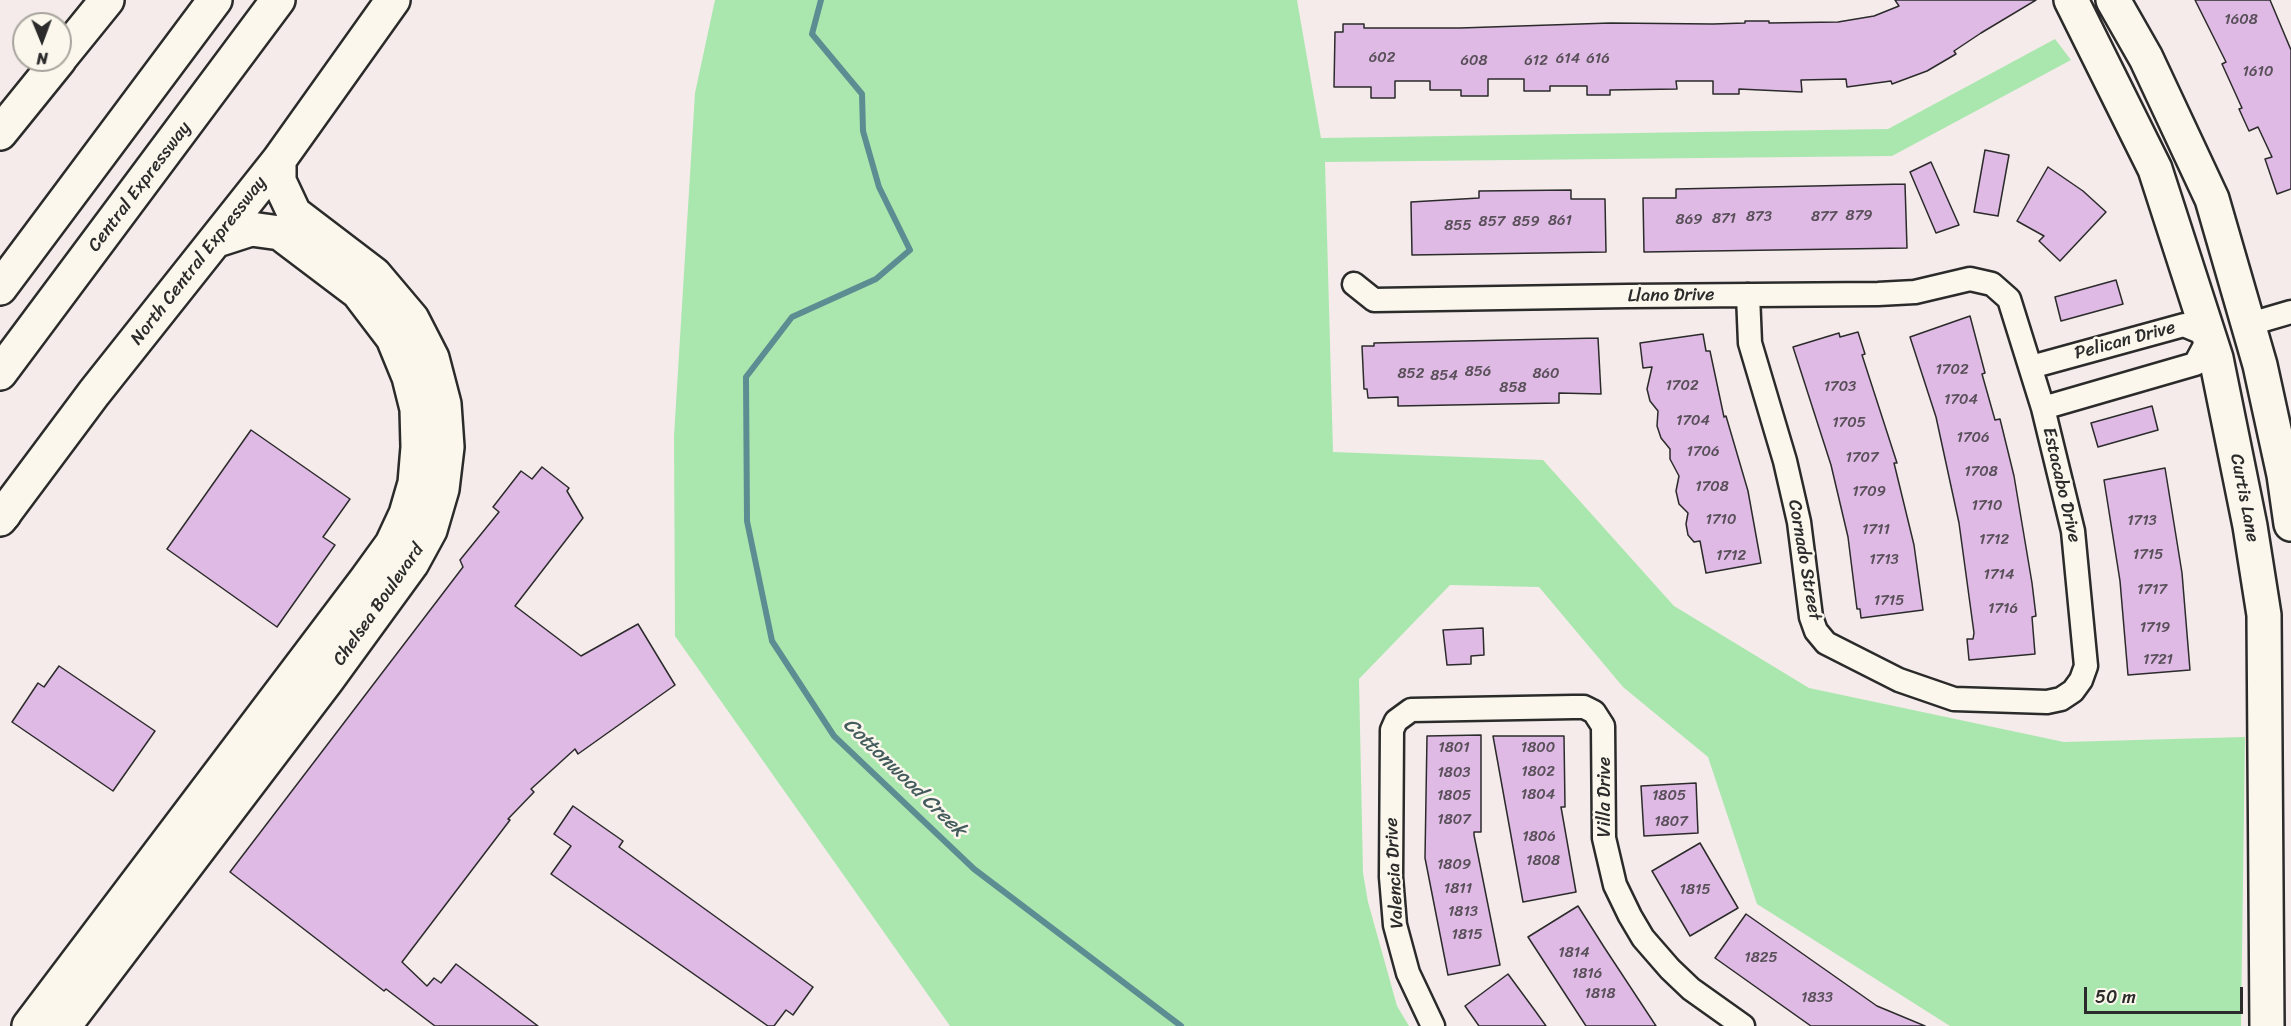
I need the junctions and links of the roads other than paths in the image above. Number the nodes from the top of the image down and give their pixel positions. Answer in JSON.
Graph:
{"nodes":[{"id":1,"x":107,"y":0,"type":"edge"},
{"id":2,"x":215,"y":0,"type":"edge"},
{"id":3,"x":278,"y":0,"type":"edge"},
{"id":4,"x":393,"y":0,"type":"edge"},
{"id":5,"x":2071,"y":0,"type":"edge"},
{"id":6,"x":2113,"y":0,"type":"edge"},
{"id":7,"x":72,"y":43,"type":"edge"},
{"id":8,"x":49,"y":72,"type":"edge"},
{"id":9,"x":0,"y":133,"type":"edge"},
{"id":10,"x":279,"y":160,"type":"junction"},
{"id":11,"x":218,"y":240,"type":"junction"},
{"id":12,"x":1354,"y":284,"type":"dead end"},
{"id":13,"x":1992,"y":284,"type":"joint"},
{"id":14,"x":0,"y":288,"type":"edge"},
{"id":15,"x":1748,"y":295,"type":"junction"},
{"id":16,"x":2291,"y":312,"type":"edge"},
{"id":17,"x":2250,"y":324,"type":"junction"},
{"id":18,"x":2210,"y":336,"type":"junction"},
{"id":19,"x":2031,"y":368,"type":"junction"},
{"id":20,"x":0,"y":372,"type":"edge"},
{"id":21,"x":2043,"y":408,"type":"junction"},
{"id":22,"x":1,"y":517,"type":"edge"},
{"id":23,"x":2291,"y":524,"type":"edge"},
{"id":24,"x":2069,"y":693,"type":"joint"},
{"id":25,"x":1401,"y":716,"type":"joint"},
{"id":26,"x":29,"y":1026,"type":"edge"},
{"id":27,"x":64,"y":1026,"type":"edge"},
{"id":28,"x":1433,"y":1026,"type":"edge"},
{"id":29,"x":1743,"y":1026,"type":"edge"},
{"id":30,"x":2267,"y":1026,"type":"edge"}],
"edges":[{"from":1,"to":7,"type":"main road"},
{"from":2,"to":14,"type":"main road"},
{"from":3,"to":20,"type":"main road","name":"Central Expressway"},
{"from":4,"to":10,"type":"main road","name":"North Central Expressway"},
{"from":5,"to":18,"type":"main road","name":"Curtis Lane"},
{"from":6,"to":17,"type":"main road"},
{"from":8,"to":9,"type":"main road"},
{"from":10,"to":11,"type":"main road","name":"North Central Expressway"},
{"from":10,"to":27,"type":"main road","name":"Chelsea Boulevard"},
{"from":11,"to":22,"type":"main road","name":"North Central Expressway"},
{"from":11,"to":26,"type":"main road","name":"Chelsea Boulevard"},
{"from":12,"to":15,"type":"street","name":"Llano Drive"},
{"from":13,"to":15,"type":"street","name":"Llano Drive"},
{"from":13,"to":19,"type":"street","name":"Estacabo Drive"},
{"from":15,"to":24,"type":"street","name":"Cornado Street"},
{"from":16,"to":17,"type":"street"},
{"from":17,"to":18,"type":"main road"},
{"from":17,"to":23,"type":"main road"},
{"from":18,"to":19,"type":"street","name":"Pelican Drive"},
{"from":18,"to":21,"type":"street"},
{"from":18,"to":30,"type":"main road","name":"Curtis Lane"},
{"from":19,"to":21,"type":"street","name":"Estacabo Drive"},
{"from":21,"to":24,"type":"street","name":"Estacabo Drive"},
{"from":25,"to":28,"type":"street","name":"Valencia Drive"},
{"from":25,"to":29,"type":"street","name":"Villa Drive"}]}
